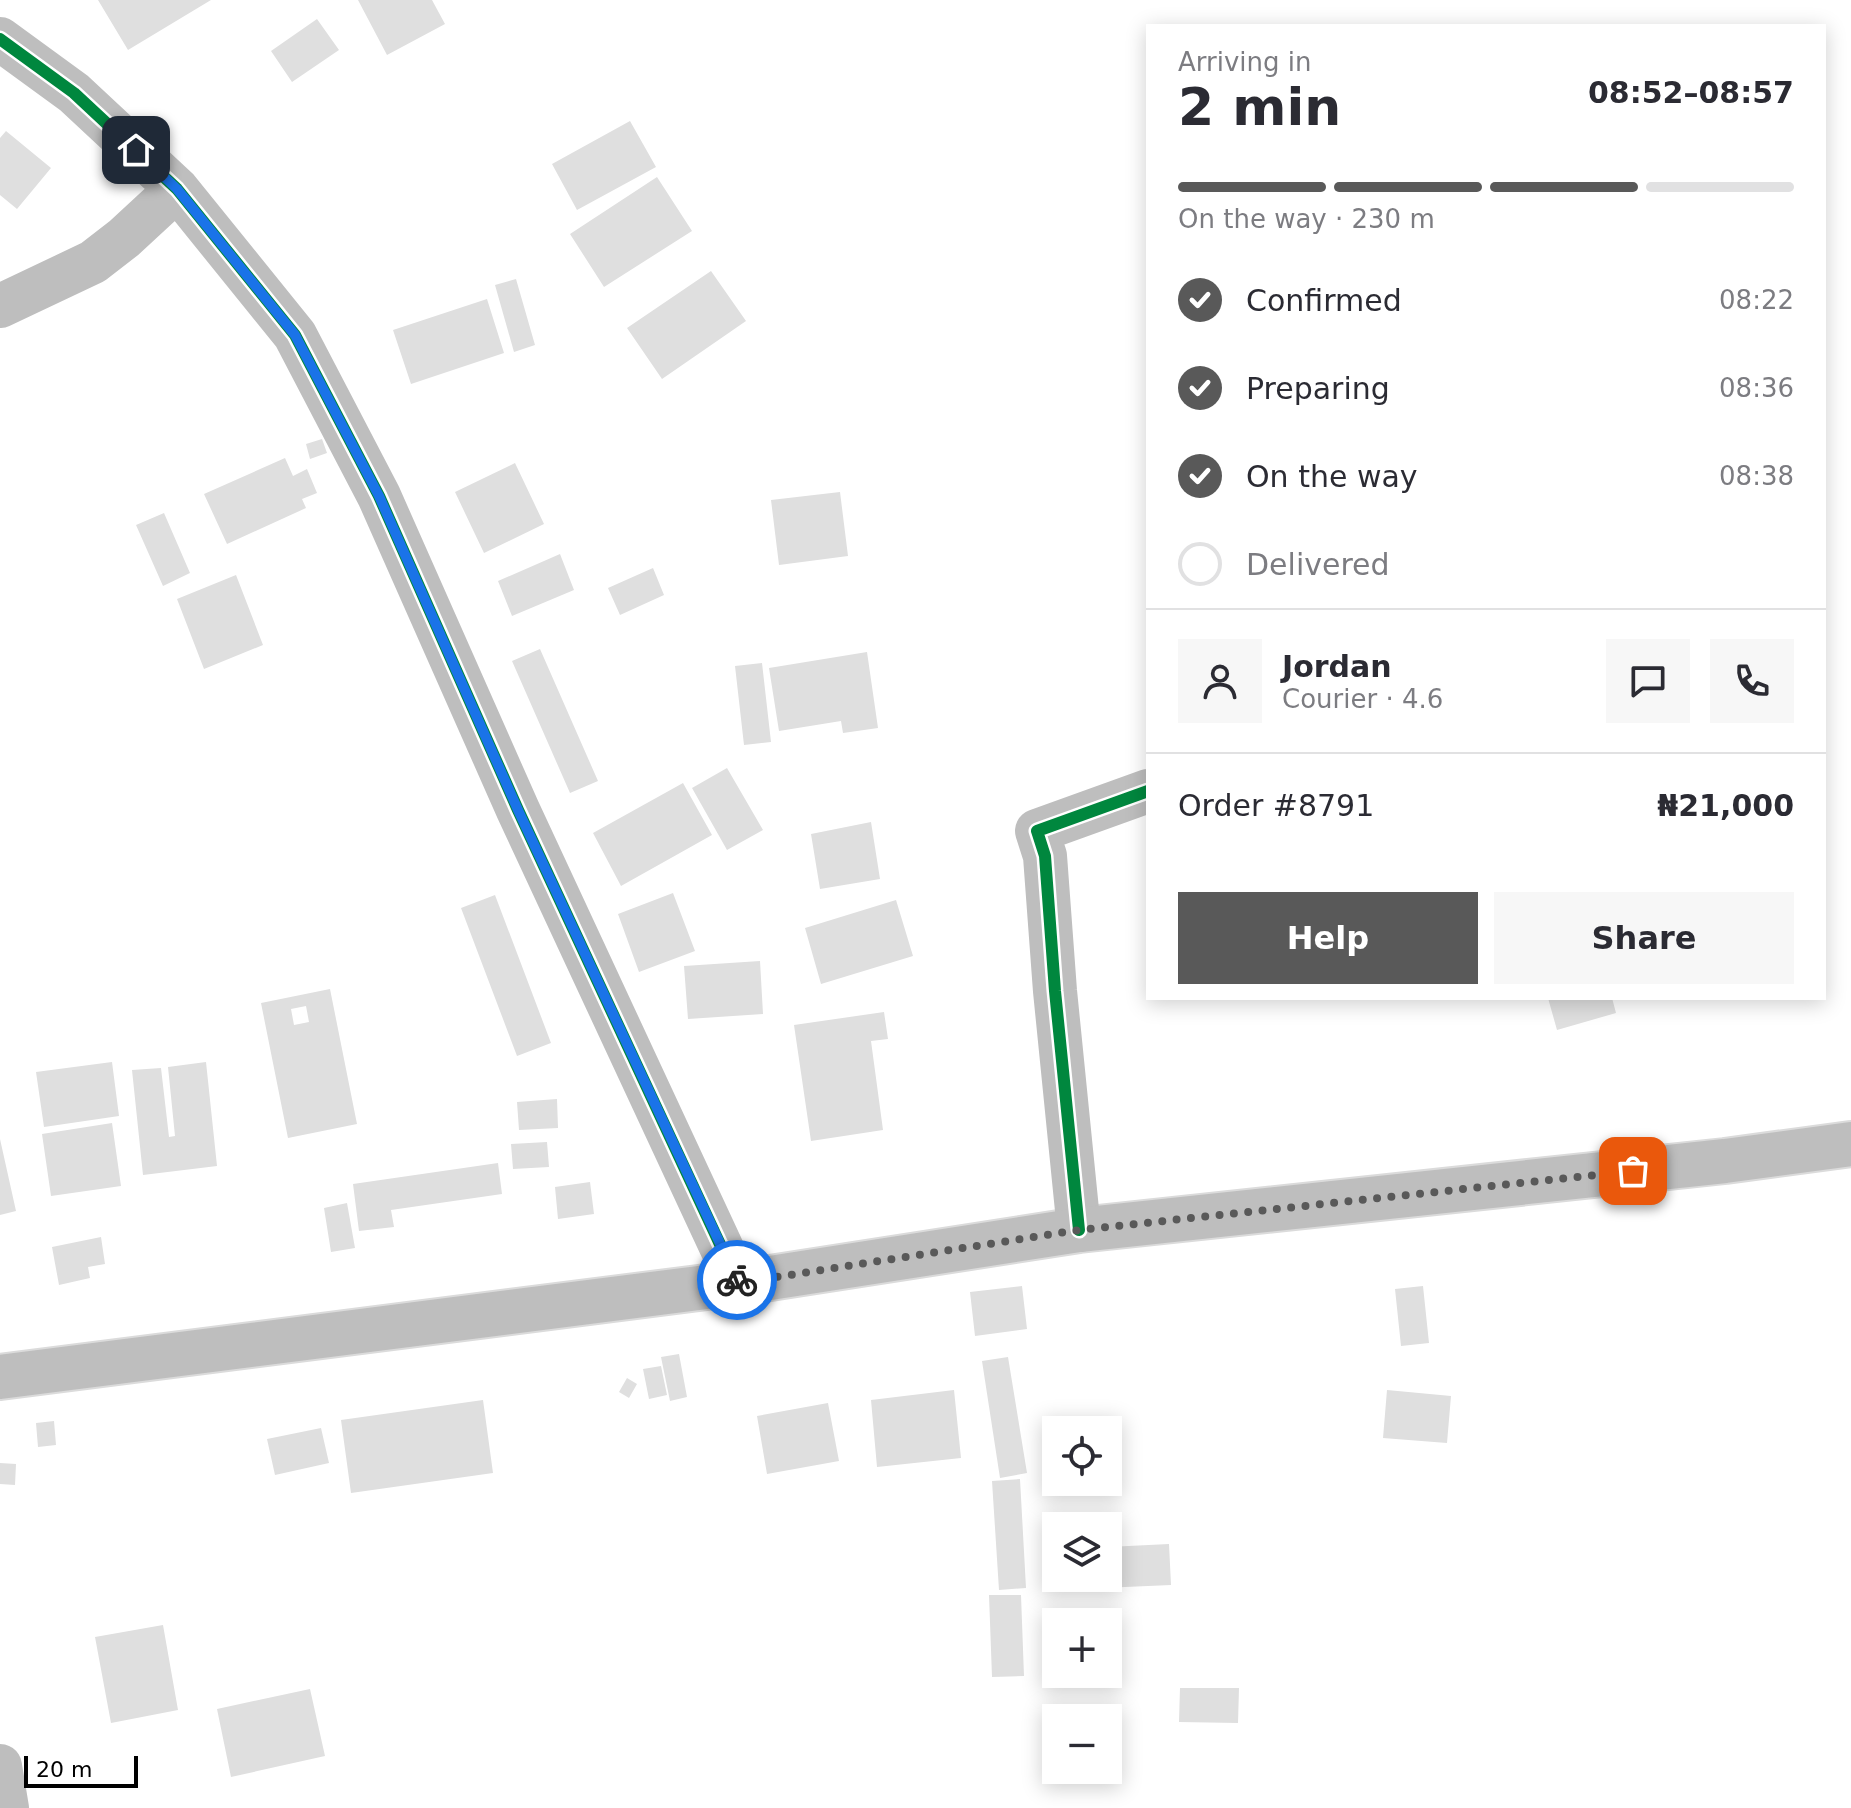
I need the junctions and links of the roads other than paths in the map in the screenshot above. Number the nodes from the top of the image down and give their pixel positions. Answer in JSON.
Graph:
{"nodes":[{"id":1,"x":0,"y":39,"type":"edge"},
{"id":2,"x":177,"y":189,"type":"junction"},
{"id":3,"x":0,"y":306,"type":"edge"},
{"id":4,"x":1146,"y":792,"type":"edge"},
{"id":5,"x":1851,"y":1144,"type":"edge"},
{"id":6,"x":1079,"y":1230,"type":"junction"},
{"id":7,"x":738,"y":1283,"type":"junction"},
{"id":8,"x":0,"y":1377,"type":"edge"},
{"id":9,"x":0,"y":1766,"type":"edge"},
{"id":10,"x":7,"y":1808,"type":"edge"}],
"edges":[{"from":1,"to":2,"type":"street"},
{"from":2,"to":3,"type":"street"},
{"from":2,"to":7,"type":"street"},
{"from":4,"to":6,"type":"street"},
{"from":5,"to":6,"type":"street"},
{"from":6,"to":7,"type":"street"},
{"from":7,"to":8,"type":"street"},
{"from":9,"to":10,"type":"street"}]}
